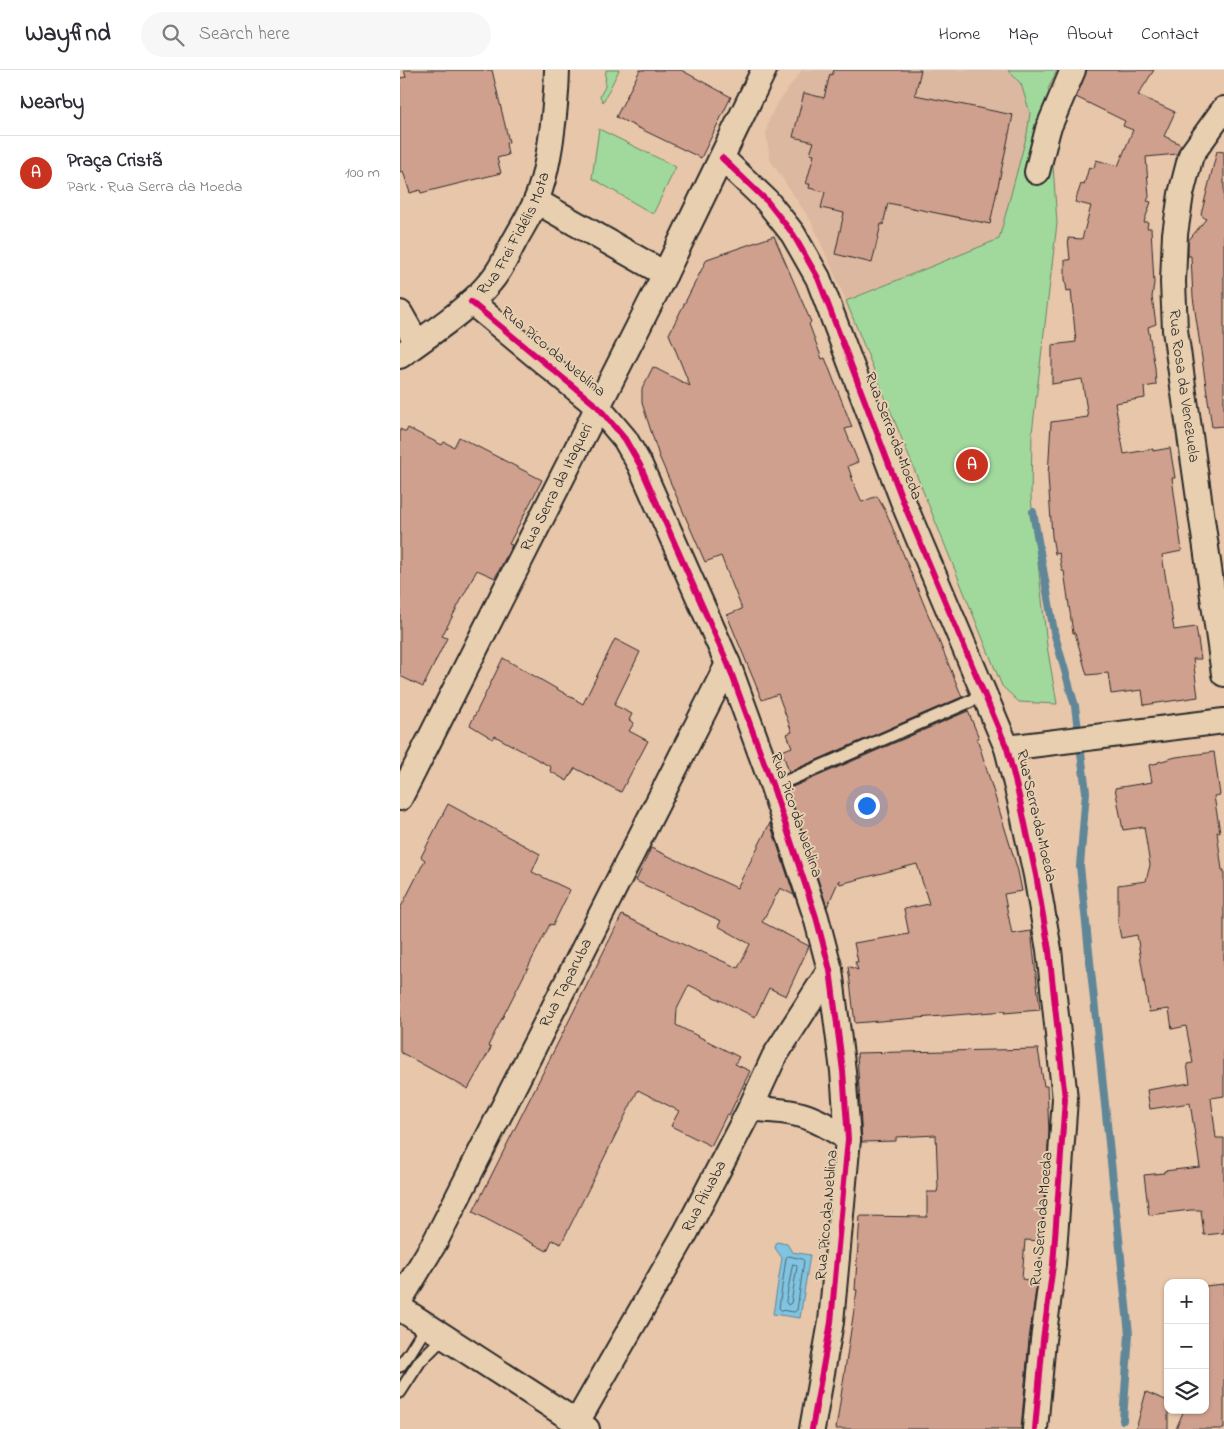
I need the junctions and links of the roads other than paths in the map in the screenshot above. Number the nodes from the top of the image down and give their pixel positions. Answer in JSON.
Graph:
{"nodes":[{"id":1,"x":557,"y":70,"type":"edge"},
{"id":2,"x":764,"y":70,"type":"edge"},
{"id":3,"x":1073,"y":70,"type":"edge"},
{"id":4,"x":1220,"y":120,"type":"edge"},
{"id":5,"x":722,"y":158,"type":"junction"},
{"id":6,"x":1038,"y":172,"type":"dead end"},
{"id":7,"x":536,"y":201,"type":"junction"},
{"id":8,"x":665,"y":274,"type":"junction"},
{"id":9,"x":471,"y":302,"type":"junction"},
{"id":10,"x":400,"y":313,"type":"edge"},
{"id":11,"x":409,"y":350,"type":"edge"},
{"id":12,"x":598,"y":407,"type":"junction"},
{"id":13,"x":728,"y":664,"type":"junction"},
{"id":14,"x":1224,"y":674,"type":"edge"},
{"id":15,"x":985,"y":695,"type":"junction"},
{"id":16,"x":1217,"y":721,"type":"edge"},
{"id":17,"x":1017,"y":747,"type":"junction"},
{"id":18,"x":773,"y":787,"type":"junction"},
{"id":19,"x":400,"y":798,"type":"edge"},
{"id":20,"x":830,"y":970,"type":"junction"},
{"id":21,"x":750,"y":1109,"type":"junction"},
{"id":22,"x":848,"y":1139,"type":"junction"},
{"id":23,"x":400,"y":1300,"type":"edge"},
{"id":24,"x":400,"y":1308,"type":"edge"},
{"id":25,"x":436,"y":1331,"type":"junction"},
{"id":26,"x":400,"y":1366,"type":"edge"},
{"id":27,"x":400,"y":1392,"type":"edge"},
{"id":28,"x":582,"y":1425,"type":"edge"},
{"id":29,"x":812,"y":1429,"type":"edge"},
{"id":30,"x":1035,"y":1429,"type":"edge"}],
"edges":[{"from":1,"to":7,"type":"street","name":"Rua Frei Fidélis Mota"},
{"from":2,"to":5,"type":"street","name":"Rua Serra da Itaqueri"},
{"from":3,"to":6,"type":"street"},
{"from":4,"to":14,"type":"street","name":"Rua Rosa da Venezuela"},
{"from":5,"to":8,"type":"street","name":"Rua Serra da Itaqueri"},
{"from":5,"to":15,"type":"street","name":"Rua Serra da Moeda"},
{"from":7,"to":8,"type":"street"},
{"from":7,"to":9,"type":"street","name":"Rua Frei Fidélis Mota"},
{"from":8,"to":12,"type":"street","name":"Rua Serra da Itaqueri"},
{"from":9,"to":11,"type":"street","name":"Rua Frei Fidélis Mota"},
{"from":9,"to":12,"type":"street","name":"Rua Pico da Neblina"},
{"from":10,"to":11,"type":"street"},
{"from":12,"to":13,"type":"street","name":"Rua Pico da Neblina"},
{"from":12,"to":19,"type":"street","name":"Rua Serra da Itaqueri"},
{"from":13,"to":18,"type":"street","name":"Rua Pico da Neblina"},
{"from":13,"to":23,"type":"street","name":"Rua Taparuba"},
{"from":15,"to":17,"type":"street","name":"Rua Serra da Moeda"},
{"from":15,"to":18,"type":"lane"},
{"from":16,"to":17,"type":"street"},
{"from":17,"to":30,"type":"street","name":"Rua Serra da Moeda"},
{"from":18,"to":20,"type":"street","name":"Rua Pico da Neblina"},
{"from":20,"to":21,"type":"street","name":"Rua Aiuaba"},
{"from":20,"to":22,"type":"street","name":"Rua Pico da Neblina"},
{"from":21,"to":22,"type":"street"},
{"from":21,"to":28,"type":"street","name":"Rua Aiuaba"},
{"from":22,"to":29,"type":"street","name":"Rua Pico da Neblina"},
{"from":24,"to":25,"type":"street"},
{"from":25,"to":26,"type":"lane"},
{"from":25,"to":27,"type":"lane"},
{"from":25,"to":28,"type":"street"}]}
